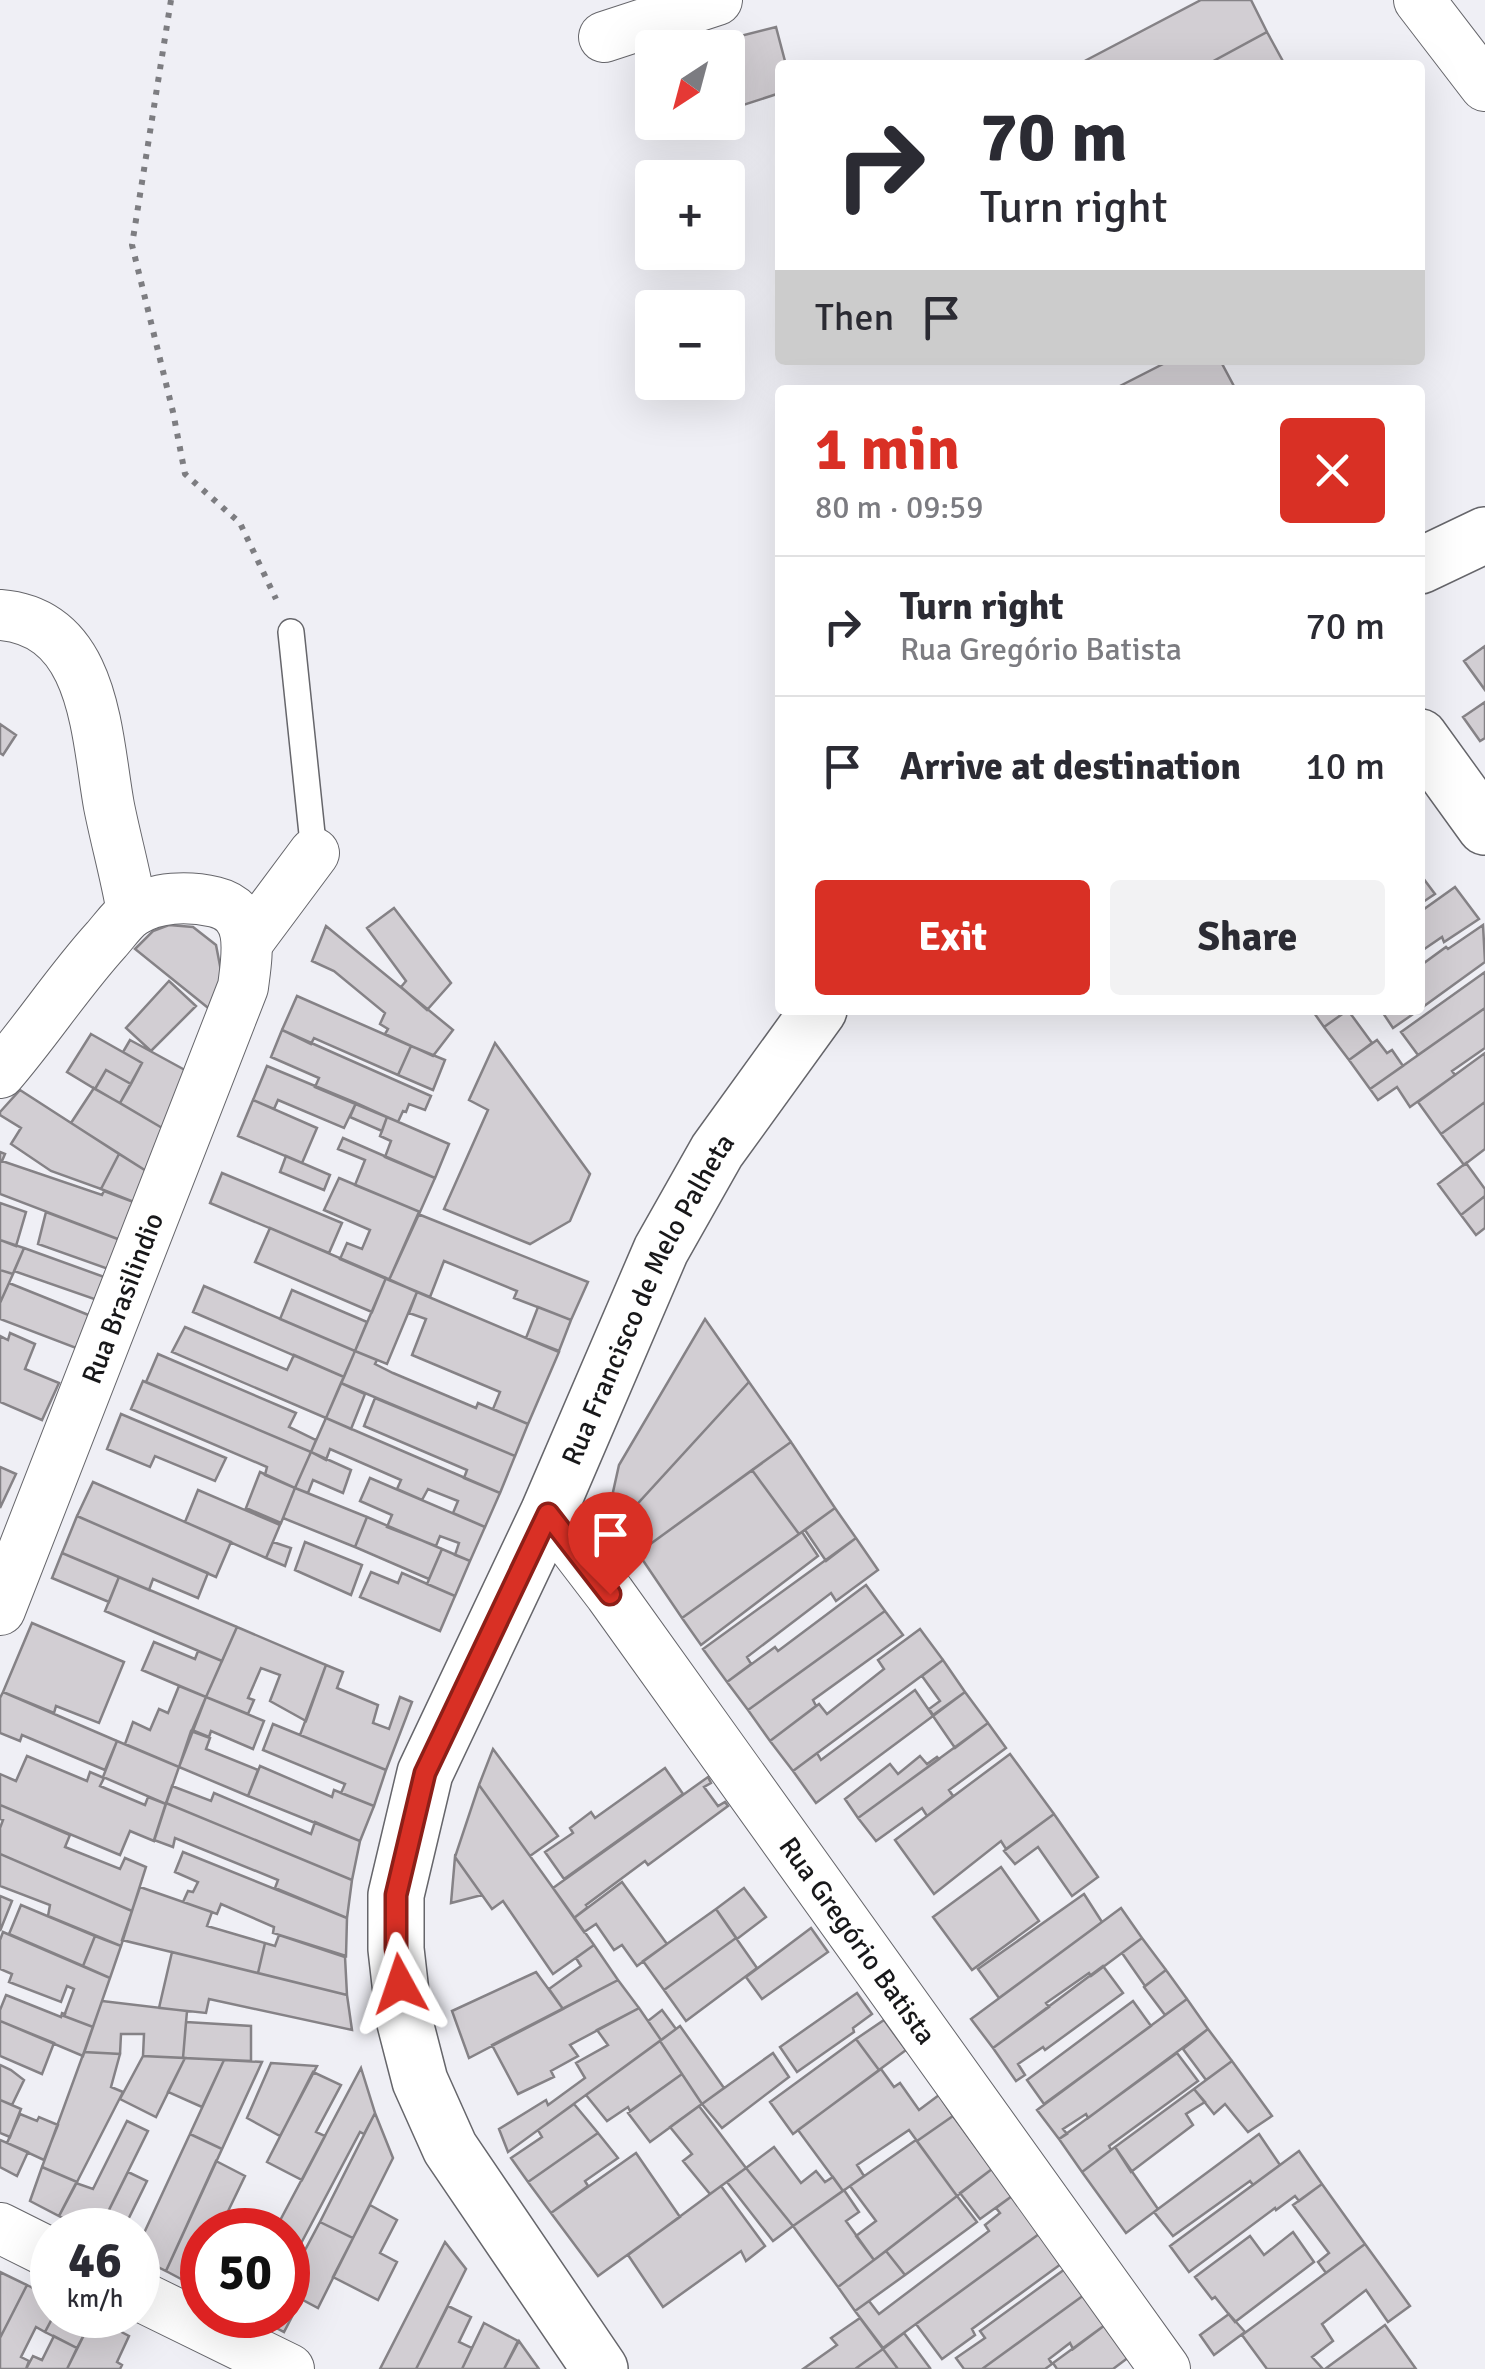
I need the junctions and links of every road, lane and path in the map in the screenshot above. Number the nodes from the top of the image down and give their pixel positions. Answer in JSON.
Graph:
{"nodes":[{"id":1,"x":171,"y":0,"type":"edge"},
{"id":2,"x":717,"y":0,"type":"edge"},
{"id":3,"x":1419,"y":0,"type":"edge"},
{"id":4,"x":604,"y":37,"type":"dead end"},
{"id":5,"x":1485,"y":86,"type":"edge"},
{"id":6,"x":1485,"y":535,"type":"edge"},
{"id":7,"x":1425,"y":564,"type":"edge"},
{"id":8,"x":0,"y":614,"type":"edge"},
{"id":9,"x":291,"y":632,"type":"joint"},
{"id":10,"x":1425,"y":744,"type":"edge"},
{"id":11,"x":1485,"y":827,"type":"edge"},
{"id":12,"x":314,"y":853,"type":"joint"},
{"id":13,"x":132,"y":912,"type":"junction"},
{"id":14,"x":245,"y":965,"type":"junction"},
{"id":15,"x":815,"y":1015,"type":"edge"},
{"id":16,"x":0,"y":1074,"type":"edge"},
{"id":17,"x":548,"y":1514,"type":"junction"},
{"id":18,"x":0,"y":1610,"type":"edge"},
{"id":19,"x":0,"y":2228,"type":"edge"},
{"id":20,"x":30,"y":2243,"type":"edge"},
{"id":21,"x":160,"y":2306,"type":"edge"},
{"id":22,"x":289,"y":2369,"type":"edge"},
{"id":23,"x":600,"y":2369,"type":"edge"},
{"id":24,"x":1164,"y":2369,"type":"edge"}],
"edges":[{"from":1,"to":9,"type":"path"},
{"from":2,"to":4,"type":"street"},
{"from":3,"to":5,"type":"street"},
{"from":6,"to":7,"type":"main road"},
{"from":8,"to":13,"type":"street"},
{"from":9,"to":12,"type":"lane"},
{"from":10,"to":11,"type":"main road"},
{"from":12,"to":14,"type":"street","name":"Rua Brasilindio"},
{"from":13,"to":14,"type":"street"},
{"from":13,"to":16,"type":"street"},
{"from":14,"to":18,"type":"street","name":"Rua Brasilindio"},
{"from":15,"to":17,"type":"main road","name":"Rua Francisco de Melo Palheta"},
{"from":17,"to":23,"type":"main road","name":"Rua Francisco de Melo Palheta"},
{"from":17,"to":24,"type":"street","name":"Rua Gregório Batista"},
{"from":19,"to":20,"type":"street"},
{"from":21,"to":22,"type":"street"}]}
